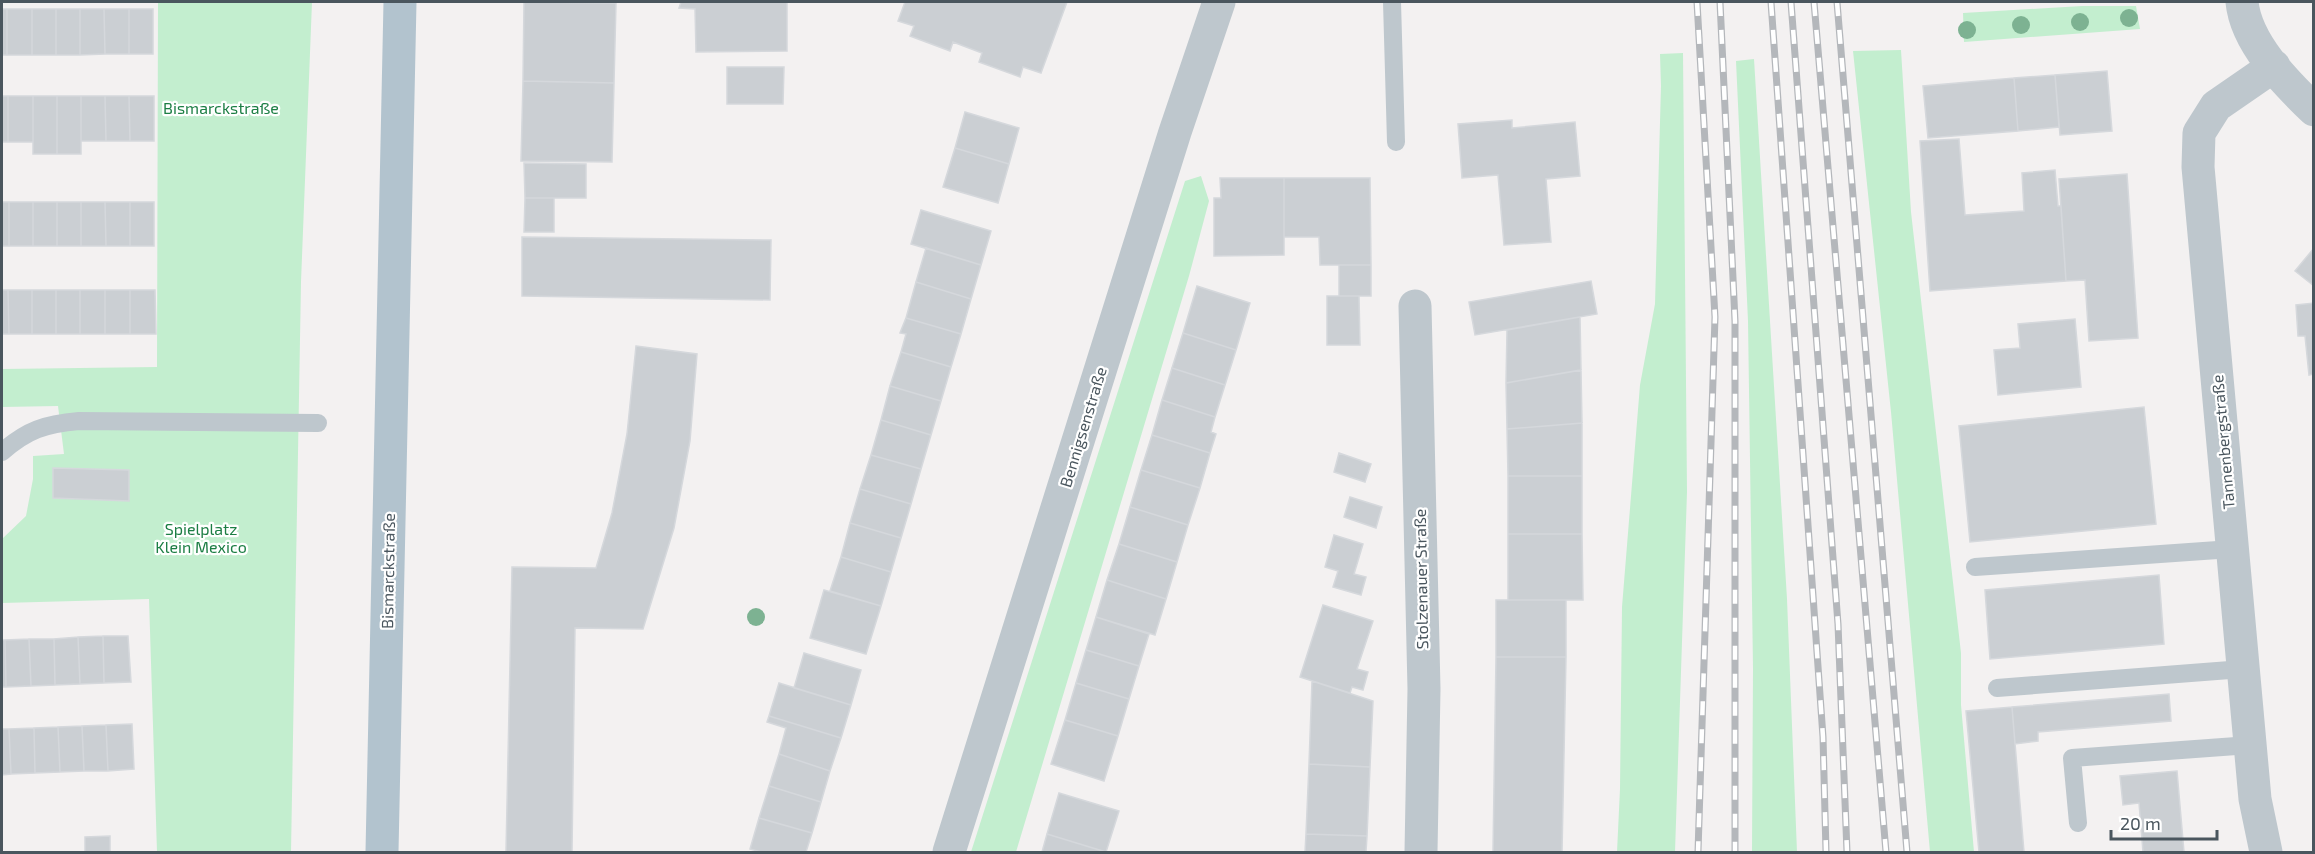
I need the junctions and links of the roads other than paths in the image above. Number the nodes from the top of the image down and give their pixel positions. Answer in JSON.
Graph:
{"nodes":[{"id":1,"x":400,"y":2,"type":"edge"},
{"id":2,"x":1219,"y":2,"type":"edge"},
{"id":3,"x":1392,"y":2,"type":"edge"},
{"id":4,"x":2242,"y":2,"type":"edge"},
{"id":5,"x":2274,"y":66,"type":"junction"},
{"id":6,"x":2313,"y":110,"type":"edge"},
{"id":7,"x":1396,"y":142,"type":"dead end"},
{"id":8,"x":1415,"y":306,"type":"dead end"},
{"id":9,"x":318,"y":423,"type":"dead end"},
{"id":10,"x":2,"y":452,"type":"edge"},
{"id":11,"x":2232,"y":549,"type":"junction"},
{"id":12,"x":1975,"y":567,"type":"dead end"},
{"id":13,"x":2243,"y":669,"type":"junction"},
{"id":14,"x":1997,"y":687,"type":"dead end"},
{"id":15,"x":2250,"y":745,"type":"junction"},
{"id":16,"x":2078,"y":823,"type":"dead end"},
{"id":17,"x":382,"y":852,"type":"edge"},
{"id":18,"x":949,"y":852,"type":"edge"},
{"id":19,"x":1421,"y":852,"type":"edge"},
{"id":20,"x":2266,"y":852,"type":"edge"}],
"edges":[{"from":1,"to":17,"type":"main road","name":"Bismarckstraße"},
{"from":2,"to":18,"type":"street","name":"Bennigsenstraße"},
{"from":3,"to":7,"type":"lane"},
{"from":4,"to":5,"type":"street"},
{"from":5,"to":6,"type":"street"},
{"from":5,"to":11,"type":"street","name":"Tannenbergstraße"},
{"from":8,"to":19,"type":"street","name":"Stolzenauer Straße"},
{"from":9,"to":10,"type":"lane"},
{"from":11,"to":12,"type":"lane"},
{"from":11,"to":13,"type":"street","name":"Tannenbergstraße"},
{"from":13,"to":14,"type":"lane"},
{"from":13,"to":15,"type":"street","name":"Tannenbergstraße"},
{"from":15,"to":16,"type":"lane"},
{"from":15,"to":20,"type":"street","name":"Tannenbergstraße"}]}
